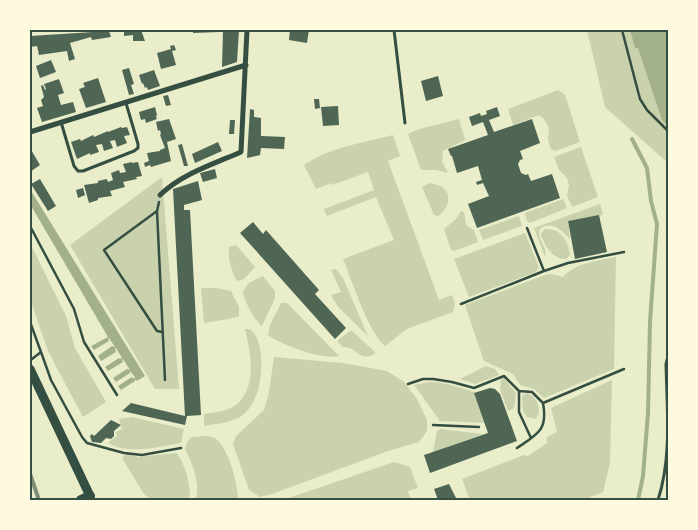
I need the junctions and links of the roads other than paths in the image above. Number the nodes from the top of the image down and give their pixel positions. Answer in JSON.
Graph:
{"nodes":[{"id":1,"x":247,"y":30,"type":"edge"},
{"id":2,"x":394,"y":30,"type":"edge"},
{"id":3,"x":246,"y":65,"type":"junction"},
{"id":4,"x":126,"y":103,"type":"junction"},
{"id":5,"x":61,"y":122,"type":"junction"},
{"id":6,"x":405,"y":123,"type":"dead end"},
{"id":7,"x":30,"y":132,"type":"edge"},
{"id":8,"x":160,"y":195,"type":"road end"},
{"id":9,"x":668,"y":356,"type":"edge"},
{"id":10,"x":30,"y":368,"type":"edge"},
{"id":11,"x":89,"y":499,"type":"edge"},
{"id":12,"x":658,"y":500,"type":"edge"}],
"edges":[{"from":1,"to":3,"type":"street"},
{"from":2,"to":6,"type":"lane"},
{"from":3,"to":4,"type":"street"},
{"from":3,"to":8,"type":"street"},
{"from":4,"to":5,"type":"street"},
{"from":4,"to":5,"type":"lane"},
{"from":5,"to":7,"type":"street"},
{"from":9,"to":12,"type":"lane"},
{"from":10,"to":11,"type":"main road"}]}
